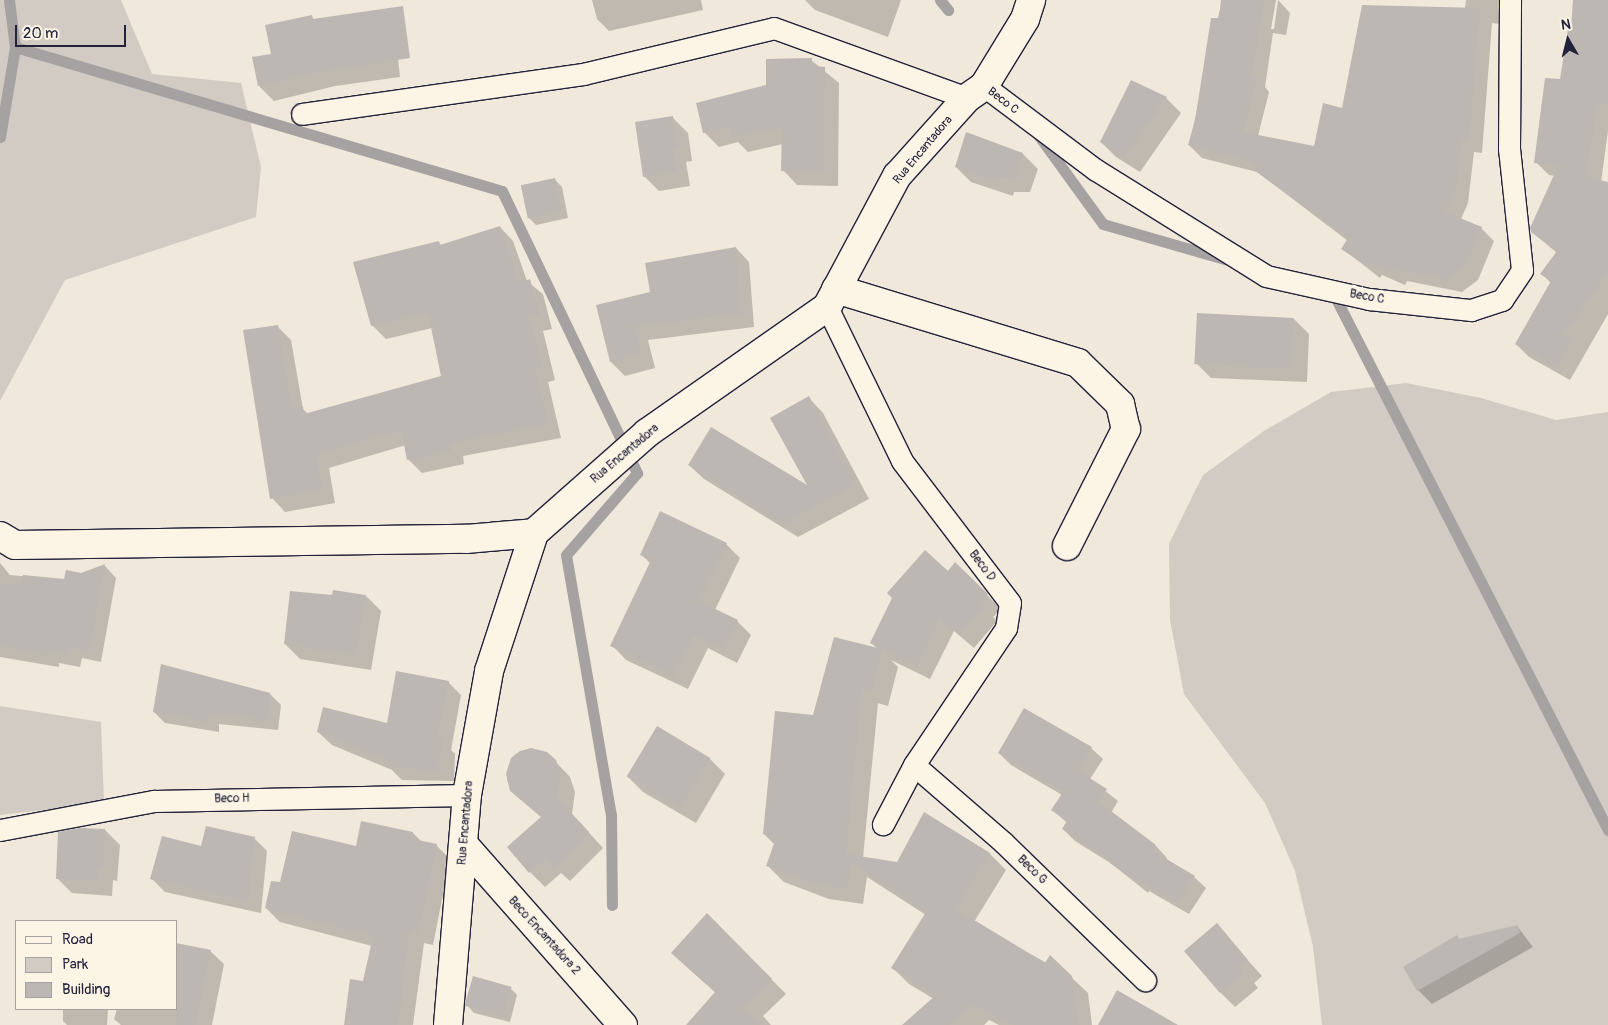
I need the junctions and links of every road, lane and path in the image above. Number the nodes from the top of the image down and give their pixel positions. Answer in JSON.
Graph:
{"nodes":[{"id":1,"x":1031,"y":0,"type":"edge"},
{"id":2,"x":1510,"y":0,"type":"edge"},
{"id":3,"x":975,"y":92,"type":"junction"},
{"id":4,"x":302,"y":114,"type":"dead end"},
{"id":5,"x":832,"y":298,"type":"junction"},
{"id":6,"x":534,"y":533,"type":"junction"},
{"id":7,"x":0,"y":536,"type":"edge"},
{"id":8,"x":1067,"y":546,"type":"dead end"},
{"id":9,"x":914,"y":765,"type":"junction"},
{"id":10,"x":467,"y":795,"type":"junction"},
{"id":11,"x":883,"y":824,"type":"dead end"},
{"id":12,"x":0,"y":830,"type":"edge"},
{"id":13,"x":465,"y":846,"type":"junction"},
{"id":14,"x":1145,"y":980,"type":"dead end"},
{"id":15,"x":448,"y":1025,"type":"edge"},
{"id":16,"x":624,"y":1025,"type":"edge"}],
"edges":[{"from":1,"to":3,"type":"street","name":"Rua Encantadora"},
{"from":2,"to":3,"type":"lane","name":"Beco C"},
{"from":3,"to":4,"type":"lane","name":"Beco C"},
{"from":3,"to":5,"type":"street","name":"Rua Encantadora"},
{"from":5,"to":6,"type":"street","name":"Rua Encantadora"},
{"from":5,"to":8,"type":"street"},
{"from":5,"to":9,"type":"lane","name":"Beco D"},
{"from":6,"to":7,"type":"street"},
{"from":6,"to":10,"type":"street","name":"Rua Encantadora"},
{"from":9,"to":11,"type":"lane","name":"Beco D"},
{"from":9,"to":14,"type":"lane","name":"Beco G"},
{"from":10,"to":12,"type":"lane","name":"Beco H"},
{"from":10,"to":13,"type":"street","name":"Rua Encantadora"},
{"from":13,"to":15,"type":"street","name":"Rua Encantadora"},
{"from":13,"to":16,"type":"street","name":"Beco Encantadora 2"}]}
